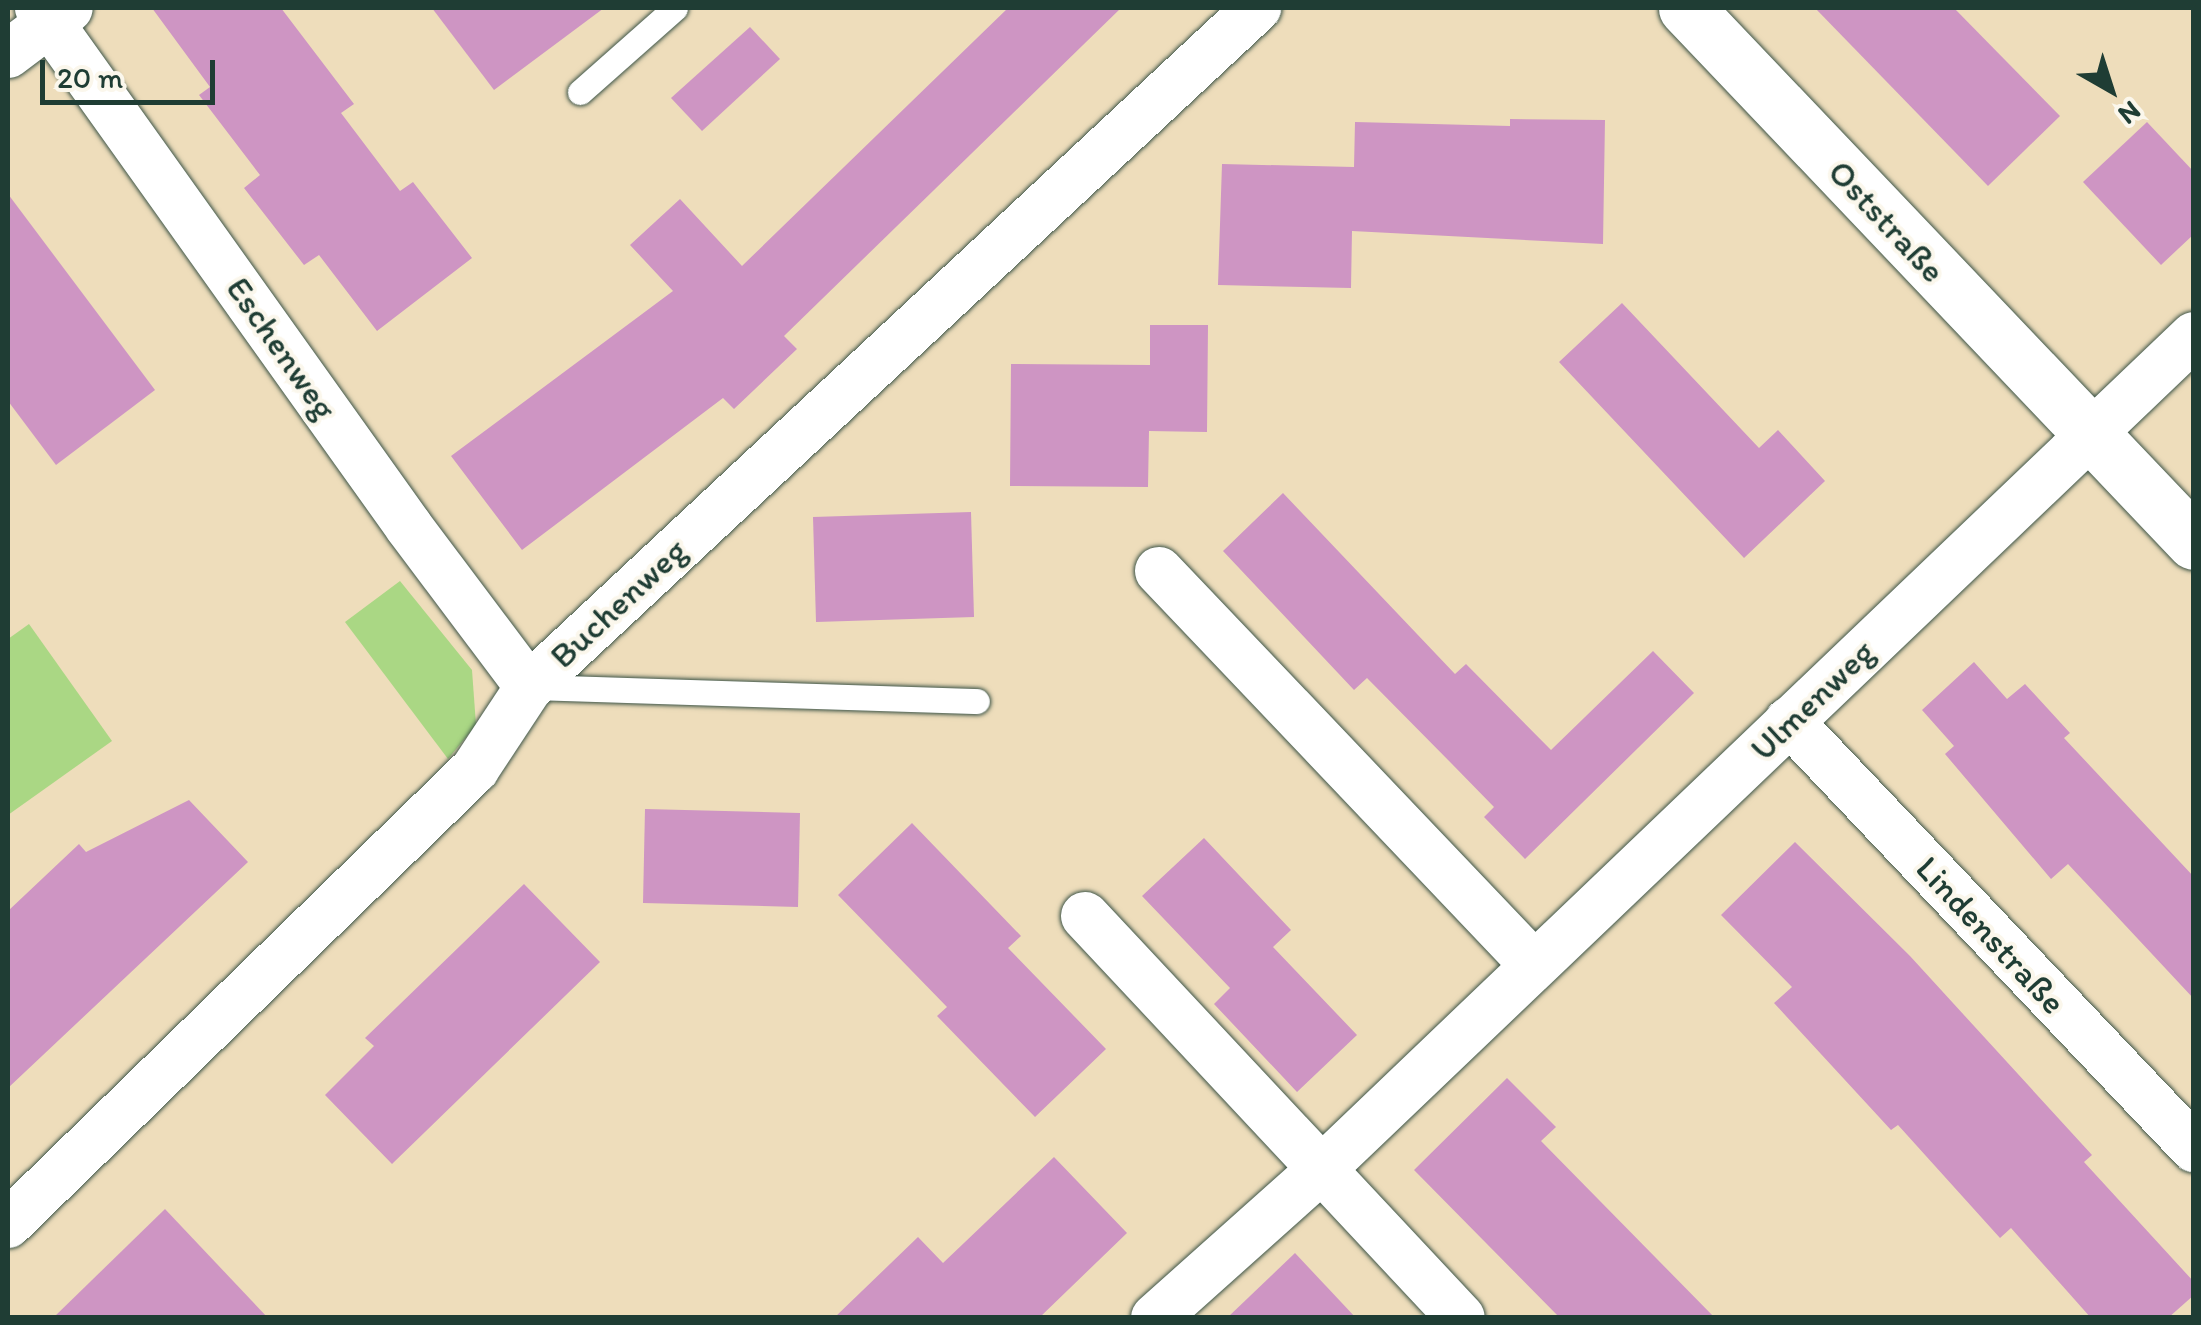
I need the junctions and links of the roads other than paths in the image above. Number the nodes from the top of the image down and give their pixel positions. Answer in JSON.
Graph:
{"nodes":[{"id":1,"x":675,"y":8,"type":"edge"},
{"id":2,"x":1257,"y":8,"type":"edge"},
{"id":3,"x":1686,"y":8,"type":"edge"},
{"id":4,"x":53,"y":12,"type":"edge"},
{"id":5,"x":8,"y":54,"type":"edge"},
{"id":6,"x":580,"y":92,"type":"dead end"},
{"id":7,"x":2194,"y":336,"type":"edge"},
{"id":8,"x":2088,"y":434,"type":"junction"},
{"id":9,"x":2194,"y":542,"type":"edge"},
{"id":10,"x":1160,"y":571,"type":"dead end"},
{"id":11,"x":529,"y":687,"type":"junction"},
{"id":12,"x":977,"y":701,"type":"dead end"},
{"id":13,"x":1789,"y":722,"type":"junction"},
{"id":14,"x":1085,"y":916,"type":"dead end"},
{"id":15,"x":1534,"y":965,"type":"junction"},
{"id":16,"x":2194,"y":1148,"type":"edge"},
{"id":17,"x":1324,"y":1168,"type":"junction"},
{"id":18,"x":8,"y":1224,"type":"edge"},
{"id":19,"x":1156,"y":1318,"type":"edge"},
{"id":20,"x":1461,"y":1318,"type":"edge"}],
"edges":[{"from":1,"to":6,"type":"lane"},
{"from":2,"to":11,"type":"street","name":"Buchenweg"},
{"from":3,"to":8,"type":"main road","name":"Oststraße"},
{"from":4,"to":5,"type":"street"},
{"from":4,"to":11,"type":"street","name":"Eschenweg"},
{"from":7,"to":8,"type":"street","name":"Ulmenweg"},
{"from":8,"to":9,"type":"main road","name":"Oststraße"},
{"from":8,"to":13,"type":"street","name":"Ulmenweg"},
{"from":10,"to":15,"type":"street"},
{"from":11,"to":12,"type":"lane"},
{"from":11,"to":18,"type":"street","name":"Buchenweg"},
{"from":13,"to":15,"type":"street","name":"Ulmenweg"},
{"from":13,"to":16,"type":"street","name":"Lindenstraße"},
{"from":14,"to":17,"type":"street"},
{"from":15,"to":17,"type":"street","name":"Ulmenweg"},
{"from":17,"to":19,"type":"street","name":"Ulmenweg"},
{"from":17,"to":20,"type":"street"}]}
